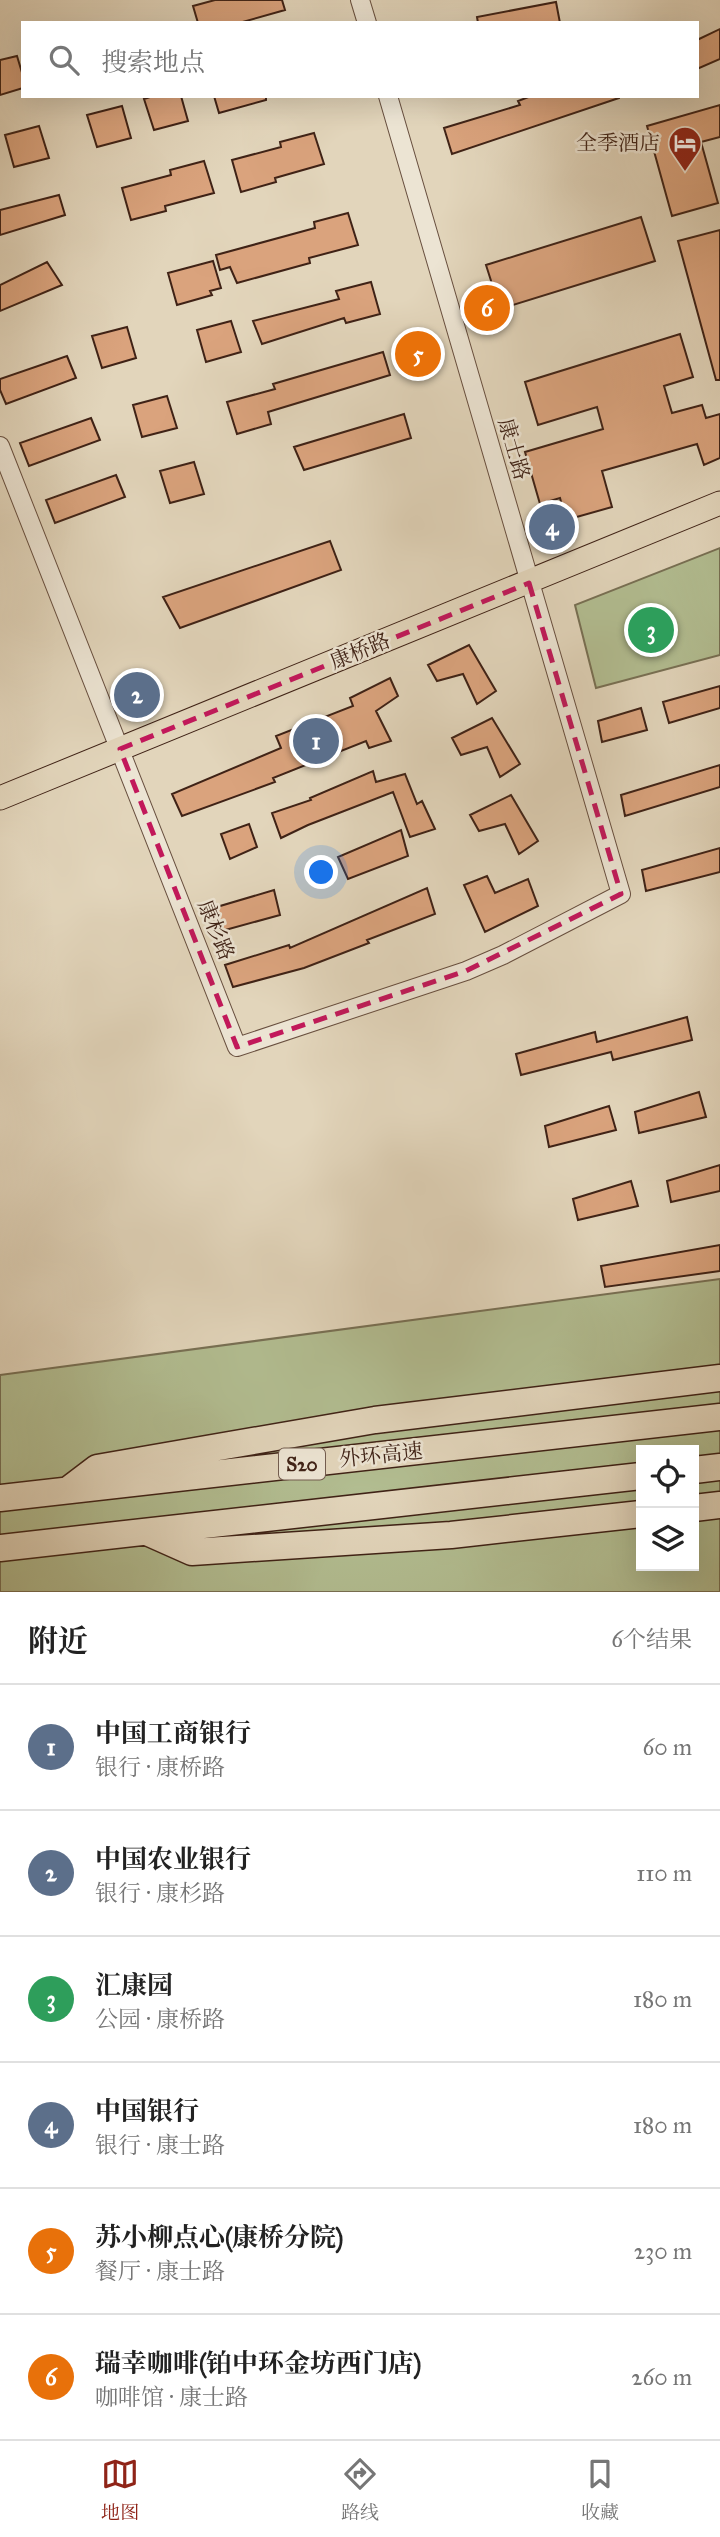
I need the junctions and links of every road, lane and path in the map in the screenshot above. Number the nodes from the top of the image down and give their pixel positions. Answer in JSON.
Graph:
{"nodes":[{"id":1,"x":360,"y":0,"type":"edge"},
{"id":2,"x":366,"y":21,"type":"edge"},
{"id":3,"x":389,"y":98,"type":"edge"},
{"id":4,"x":0,"y":446,"type":"edge"},
{"id":5,"x":720,"y":503,"type":"edge"},
{"id":6,"x":529,"y":583,"type":"junction"},
{"id":7,"x":120,"y":749,"type":"junction"},
{"id":8,"x":0,"y":798,"type":"edge"},
{"id":9,"x":621,"y":894,"type":"joint"},
{"id":10,"x":720,"y":1378,"type":"edge"},
{"id":11,"x":720,"y":1417,"type":"edge"},
{"id":12,"x":720,"y":1467,"type":"edge"},
{"id":13,"x":699,"y":1469,"type":"edge"},
{"id":14,"x":636,"y":1477,"type":"edge"},
{"id":15,"x":66,"y":1491,"type":"junction"},
{"id":16,"x":0,"y":1498,"type":"edge"},
{"id":17,"x":720,"y":1506,"type":"edge"},
{"id":18,"x":699,"y":1508,"type":"edge"},
{"id":19,"x":636,"y":1515,"type":"edge"},
{"id":20,"x":145,"y":1532,"type":"junction"},
{"id":21,"x":0,"y":1548,"type":"edge"}],
"edges":[{"from":1,"to":2,"type":"street"},
{"from":3,"to":6,"type":"street","name":"康士路"},
{"from":4,"to":7,"type":"street","name":"康杉路"},
{"from":5,"to":6,"type":"main road","name":"康桥路"},
{"from":6,"to":7,"type":"main road","name":"康桥路"},
{"from":6,"to":9,"type":"street","name":"康士路"},
{"from":7,"to":8,"type":"main road","name":"康桥路"},
{"from":7,"to":9,"type":"street","name":"康杉路"},
{"from":10,"to":15,"type":"highway"},
{"from":11,"to":15,"type":"highway","name":"外环高速","number":"S20"},
{"from":12,"to":13,"type":"highway"},
{"from":14,"to":20,"type":"highway"},
{"from":15,"to":16,"type":"highway","name":"外环高速","number":"S20"},
{"from":17,"to":18,"type":"highway"},
{"from":19,"to":20,"type":"highway"},
{"from":20,"to":21,"type":"highway"}]}
